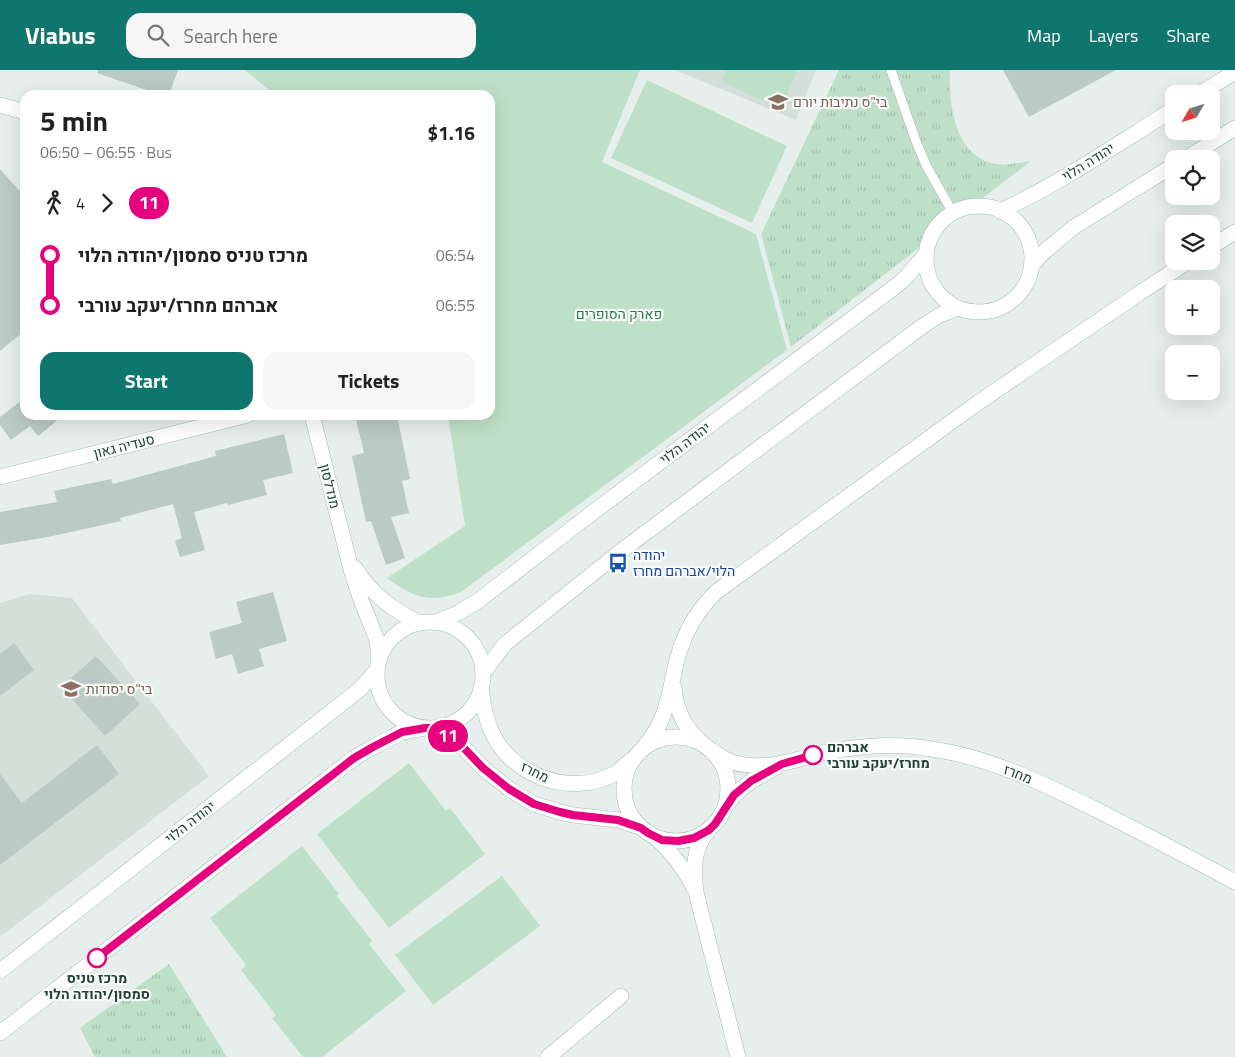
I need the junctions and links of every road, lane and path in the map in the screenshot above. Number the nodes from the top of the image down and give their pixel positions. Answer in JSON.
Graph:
{"nodes":[{"id":1,"x":890,"y":70,"type":"edge"},
{"id":2,"x":1235,"y":72,"type":"edge"},
{"id":3,"x":1214,"y":85,"type":"edge"},
{"id":4,"x":0,"y":106,"type":"edge"},
{"id":5,"x":20,"y":111,"type":"edge"},
{"id":6,"x":1165,"y":115,"type":"edge"},
{"id":7,"x":1235,"y":128,"type":"edge"},
{"id":8,"x":1200,"y":150,"type":"edge"},
{"id":9,"x":1165,"y":171,"type":"edge"},
{"id":10,"x":1000,"y":211,"type":"junction"},
{"id":11,"x":953,"y":213,"type":"junction"},
{"id":12,"x":1235,"y":232,"type":"edge"},
{"id":13,"x":1220,"y":241,"type":"edge"},
{"id":14,"x":926,"y":254,"type":"junction"},
{"id":15,"x":1032,"y":265,"type":"junction"},
{"id":16,"x":1175,"y":270,"type":"edge"},
{"id":17,"x":958,"y":308,"type":"junction"},
{"id":18,"x":228,"y":420,"type":"edge"},
{"id":19,"x":313,"y":420,"type":"edge"},
{"id":20,"x":0,"y":477,"type":"edge"},
{"id":21,"x":348,"y":556,"type":"junction"},
{"id":22,"x":436,"y":622,"type":"junction"},
{"id":23,"x":419,"y":623,"type":"junction"},
{"id":24,"x":378,"y":665,"type":"junction"},
{"id":25,"x":483,"y":673,"type":"junction"},
{"id":26,"x":673,"y":680,"type":"junction"},
{"id":27,"x":482,"y":689,"type":"junction"},
{"id":28,"x":429,"y":728,"type":"junction"},
{"id":29,"x":643,"y":748,"type":"junction"},
{"id":30,"x":707,"y":748,"type":"junction"},
{"id":31,"x":632,"y":760,"type":"junction"},
{"id":32,"x":782,"y":764,"type":"junction"},
{"id":33,"x":724,"y":810,"type":"junction"},
{"id":34,"x":641,"y":828,"type":"junction"},
{"id":35,"x":709,"y":830,"type":"junction"},
{"id":36,"x":655,"y":837,"type":"junction"},
{"id":37,"x":1235,"y":882,"type":"edge"},
{"id":38,"x":696,"y":892,"type":"junction"},
{"id":39,"x":0,"y":972,"type":"edge"},
{"id":40,"x":621,"y":996,"type":"dead end"},
{"id":41,"x":0,"y":1033,"type":"edge"},
{"id":42,"x":548,"y":1057,"type":"edge"},
{"id":43,"x":738,"y":1057,"type":"edge"}],
"edges":[{"from":1,"to":11,"type":"lane"},
{"from":2,"to":3,"type":"main road"},
{"from":4,"to":5,"type":"main road"},
{"from":6,"to":10,"type":"main road","name":"יהודה הלוי"},
{"from":7,"to":8,"type":"main road"},
{"from":9,"to":15,"type":"main road"},
{"from":10,"to":11,"type":"main road"},
{"from":10,"to":15,"type":"main road"},
{"from":11,"to":14,"type":"main road"},
{"from":12,"to":13,"type":"main road"},
{"from":14,"to":17,"type":"main road"},
{"from":14,"to":22,"type":"main road","name":"יהודה הלוי"},
{"from":15,"to":17,"type":"main road"},
{"from":16,"to":26,"type":"main road"},
{"from":17,"to":25,"type":"main road"},
{"from":18,"to":20,"type":"main road","name":"סעדיה גאון"},
{"from":19,"to":21,"type":"main road","name":"מנדלסון"},
{"from":21,"to":23,"type":"main road","name":"מנדלסון"},
{"from":21,"to":24,"type":"main road","name":"מנדלסון"},
{"from":22,"to":23,"type":"main road"},
{"from":22,"to":25,"type":"main road"},
{"from":23,"to":24,"type":"main road"},
{"from":24,"to":28,"type":"main road"},
{"from":24,"to":39,"type":"main road","name":"יהודה הלוי"},
{"from":25,"to":27,"type":"main road"},
{"from":26,"to":29,"type":"main road"},
{"from":26,"to":30,"type":"main road"},
{"from":27,"to":28,"type":"main road"},
{"from":27,"to":31,"type":"main road","name":"מחרז"},
{"from":28,"to":34,"type":"main road","name":"מחרז"},
{"from":28,"to":41,"type":"main road"},
{"from":29,"to":30,"type":"main road"},
{"from":29,"to":31,"type":"main road"},
{"from":30,"to":32,"type":"main road","name":"מחרז"},
{"from":30,"to":33,"type":"main road"},
{"from":31,"to":34,"type":"main road"},
{"from":32,"to":33,"type":"main road","name":"מחרז"},
{"from":32,"to":37,"type":"main road","name":"מחרז"},
{"from":33,"to":35,"type":"main road"},
{"from":34,"to":36,"type":"main road"},
{"from":35,"to":36,"type":"main road"},
{"from":35,"to":38,"type":"main road"},
{"from":36,"to":38,"type":"main road"},
{"from":38,"to":43,"type":"main road"},
{"from":40,"to":42,"type":"main road"}]}
